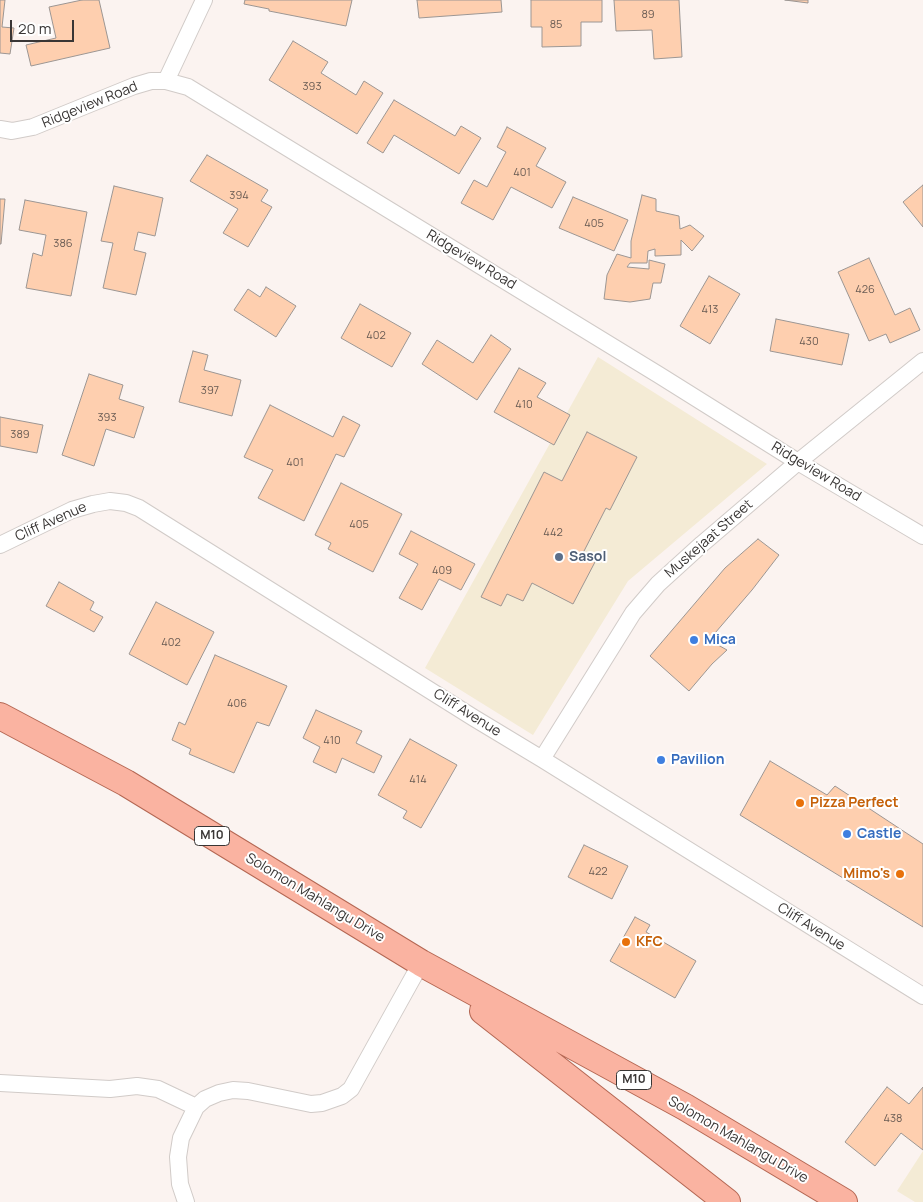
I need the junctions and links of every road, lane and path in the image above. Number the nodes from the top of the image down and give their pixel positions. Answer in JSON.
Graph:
{"nodes":[{"id":1,"x":204,"y":0,"type":"edge"},
{"id":2,"x":166,"y":81,"type":"junction"},
{"id":3,"x":0,"y":129,"type":"edge"},
{"id":4,"x":923,"y":361,"type":"edge"},
{"id":5,"x":798,"y":462,"type":"junction"},
{"id":6,"x":923,"y":536,"type":"edge"},
{"id":7,"x":0,"y":545,"type":"edge"},
{"id":8,"x":0,"y":716,"type":"edge"},
{"id":9,"x":542,"y":759,"type":"junction"},
{"id":10,"x":421,"y":963,"type":"junction"},
{"id":11,"x":923,"y":996,"type":"edge"},
{"id":12,"x":0,"y":1083,"type":"edge"},
{"id":13,"x":196,"y":1107,"type":"junction"},
{"id":14,"x":186,"y":1202,"type":"edge"},
{"id":15,"x":727,"y":1202,"type":"edge"},
{"id":16,"x":844,"y":1202,"type":"edge"}],
"edges":[{"from":1,"to":2,"type":"street"},
{"from":2,"to":3,"type":"street","name":"Ridgeview Road"},
{"from":2,"to":5,"type":"street","name":"Ridgeview Road"},
{"from":4,"to":5,"type":"street","name":"Muskejaat Street"},
{"from":5,"to":6,"type":"street","name":"Ridgeview Road"},
{"from":5,"to":9,"type":"street","name":"Muskejaat Street"},
{"from":7,"to":9,"type":"street","name":"Cliff Avenue"},
{"from":8,"to":10,"type":"main road","name":"Solomon Mahlangu Drive","number":"M10"},
{"from":9,"to":11,"type":"street","name":"Cliff Avenue"},
{"from":10,"to":13,"type":"street"},
{"from":10,"to":15,"type":"main road","name":"Solomon Mahlangu Drive","number":"M10"},
{"from":10,"to":16,"type":"main road","name":"Solomon Mahlangu Drive","number":"M10"},
{"from":12,"to":13,"type":"street"},
{"from":13,"to":14,"type":"street"}]}
